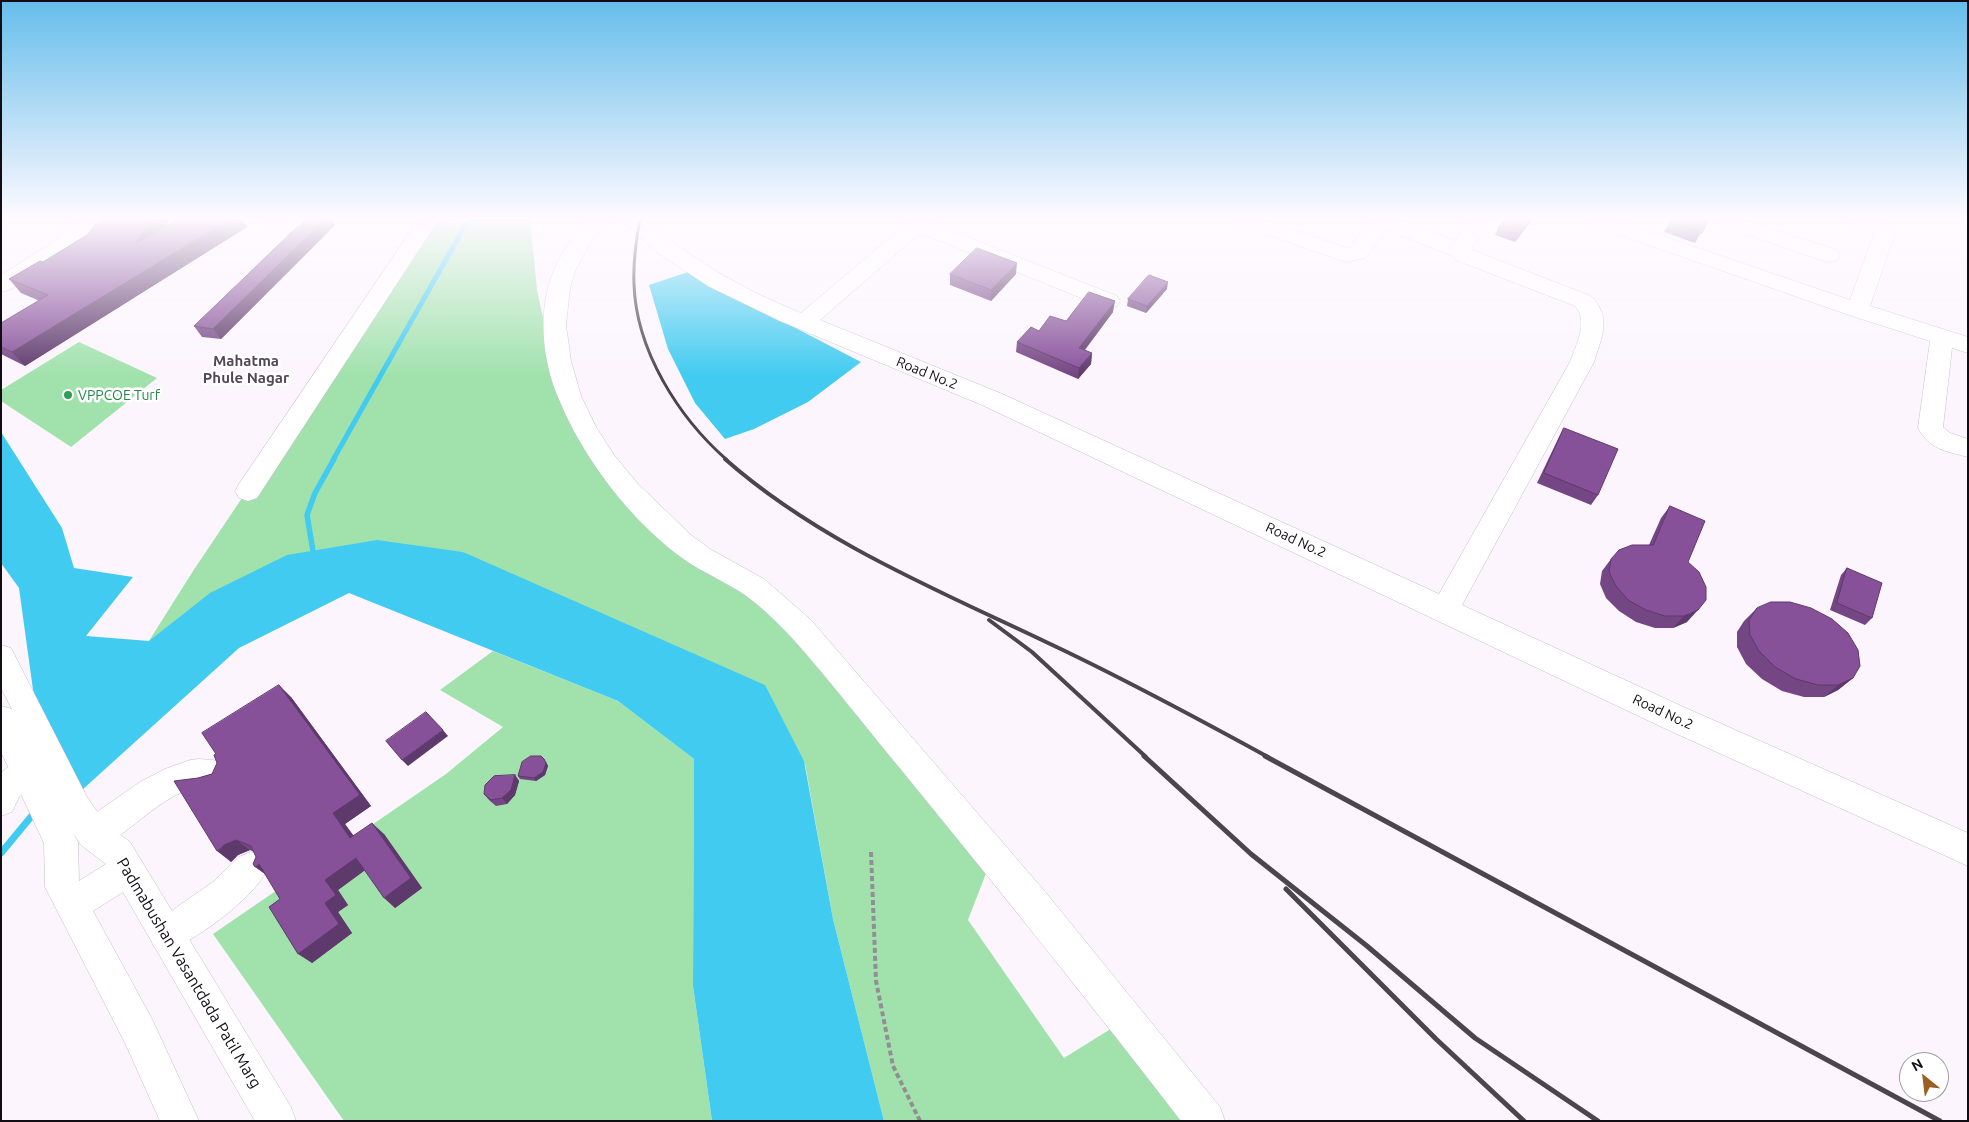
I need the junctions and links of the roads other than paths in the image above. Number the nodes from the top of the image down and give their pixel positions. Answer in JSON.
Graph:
{"nodes":[{"id":1,"x":22,"y":271,"type":"edge"},
{"id":2,"x":394,"y":271,"type":"edge"},
{"id":3,"x":565,"y":271,"type":"edge"},
{"id":4,"x":701,"y":271,"type":"edge"},
{"id":5,"x":863,"y":271,"type":"edge"},
{"id":6,"x":1040,"y":271,"type":"edge"},
{"id":7,"x":1504,"y":271,"type":"edge"},
{"id":8,"x":1759,"y":271,"type":"edge"},
{"id":9,"x":1871,"y":271,"type":"edge"},
{"id":10,"x":1,"y":285,"type":"edge"},
{"id":11,"x":1109,"y":300,"type":"edge"},
{"id":12,"x":1857,"y":310,"type":"junction"},
{"id":13,"x":804,"y":322,"type":"junction"},
{"id":14,"x":1942,"y":337,"type":"junction"},
{"id":15,"x":1968,"y":345,"type":"edge"},
{"id":16,"x":1968,"y":448,"type":"edge"},
{"id":17,"x":248,"y":491,"type":"dead end"},
{"id":18,"x":1445,"y":610,"type":"junction"},
{"id":19,"x":1,"y":657,"type":"edge"},
{"id":20,"x":15,"y":727,"type":"edge"},
{"id":21,"x":213,"y":774,"type":"edge"},
{"id":22,"x":39,"y":776,"type":"junction"},
{"id":23,"x":1,"y":801,"type":"edge"},
{"id":24,"x":73,"y":821,"type":"junction"},
{"id":25,"x":1968,"y":850,"type":"edge"},
{"id":26,"x":251,"y":868,"type":"edge"},
{"id":27,"x":128,"y":870,"type":"junction"},
{"id":28,"x":72,"y":905,"type":"junction"},
{"id":29,"x":166,"y":935,"type":"junction"},
{"id":30,"x":180,"y":1121,"type":"edge"},
{"id":31,"x":277,"y":1121,"type":"edge"},
{"id":32,"x":1206,"y":1121,"type":"edge"}],
"edges":[{"from":1,"to":10,"type":"main road"},
{"from":2,"to":17,"type":"main road"},
{"from":3,"to":32,"type":"main road"},
{"from":4,"to":13,"type":"main road","name":"Road No.2"},
{"from":5,"to":13,"type":"main road"},
{"from":6,"to":11,"type":"main road"},
{"from":7,"to":18,"type":"main road"},
{"from":8,"to":12,"type":"main road"},
{"from":9,"to":12,"type":"main road"},
{"from":12,"to":14,"type":"main road"},
{"from":13,"to":18,"type":"main road","name":"Road No.2"},
{"from":14,"to":15,"type":"main road"},
{"from":14,"to":16,"type":"main road"},
{"from":18,"to":25,"type":"main road","name":"Road No.2"},
{"from":19,"to":20,"type":"main road"},
{"from":20,"to":22,"type":"main road"},
{"from":21,"to":24,"type":"main road"},
{"from":22,"to":23,"type":"main road"},
{"from":22,"to":24,"type":"main road"},
{"from":24,"to":27,"type":"main road","name":"Padmabushan Vasantdada Patil Marg"},
{"from":24,"to":28,"type":"main road"},
{"from":26,"to":29,"type":"main road"},
{"from":27,"to":28,"type":"main road"},
{"from":27,"to":29,"type":"main road","name":"Padmabushan Vasantdada Patil Marg"},
{"from":28,"to":30,"type":"main road"},
{"from":29,"to":31,"type":"main road","name":"Padmabushan Vasantdada Patil Marg"}]}
